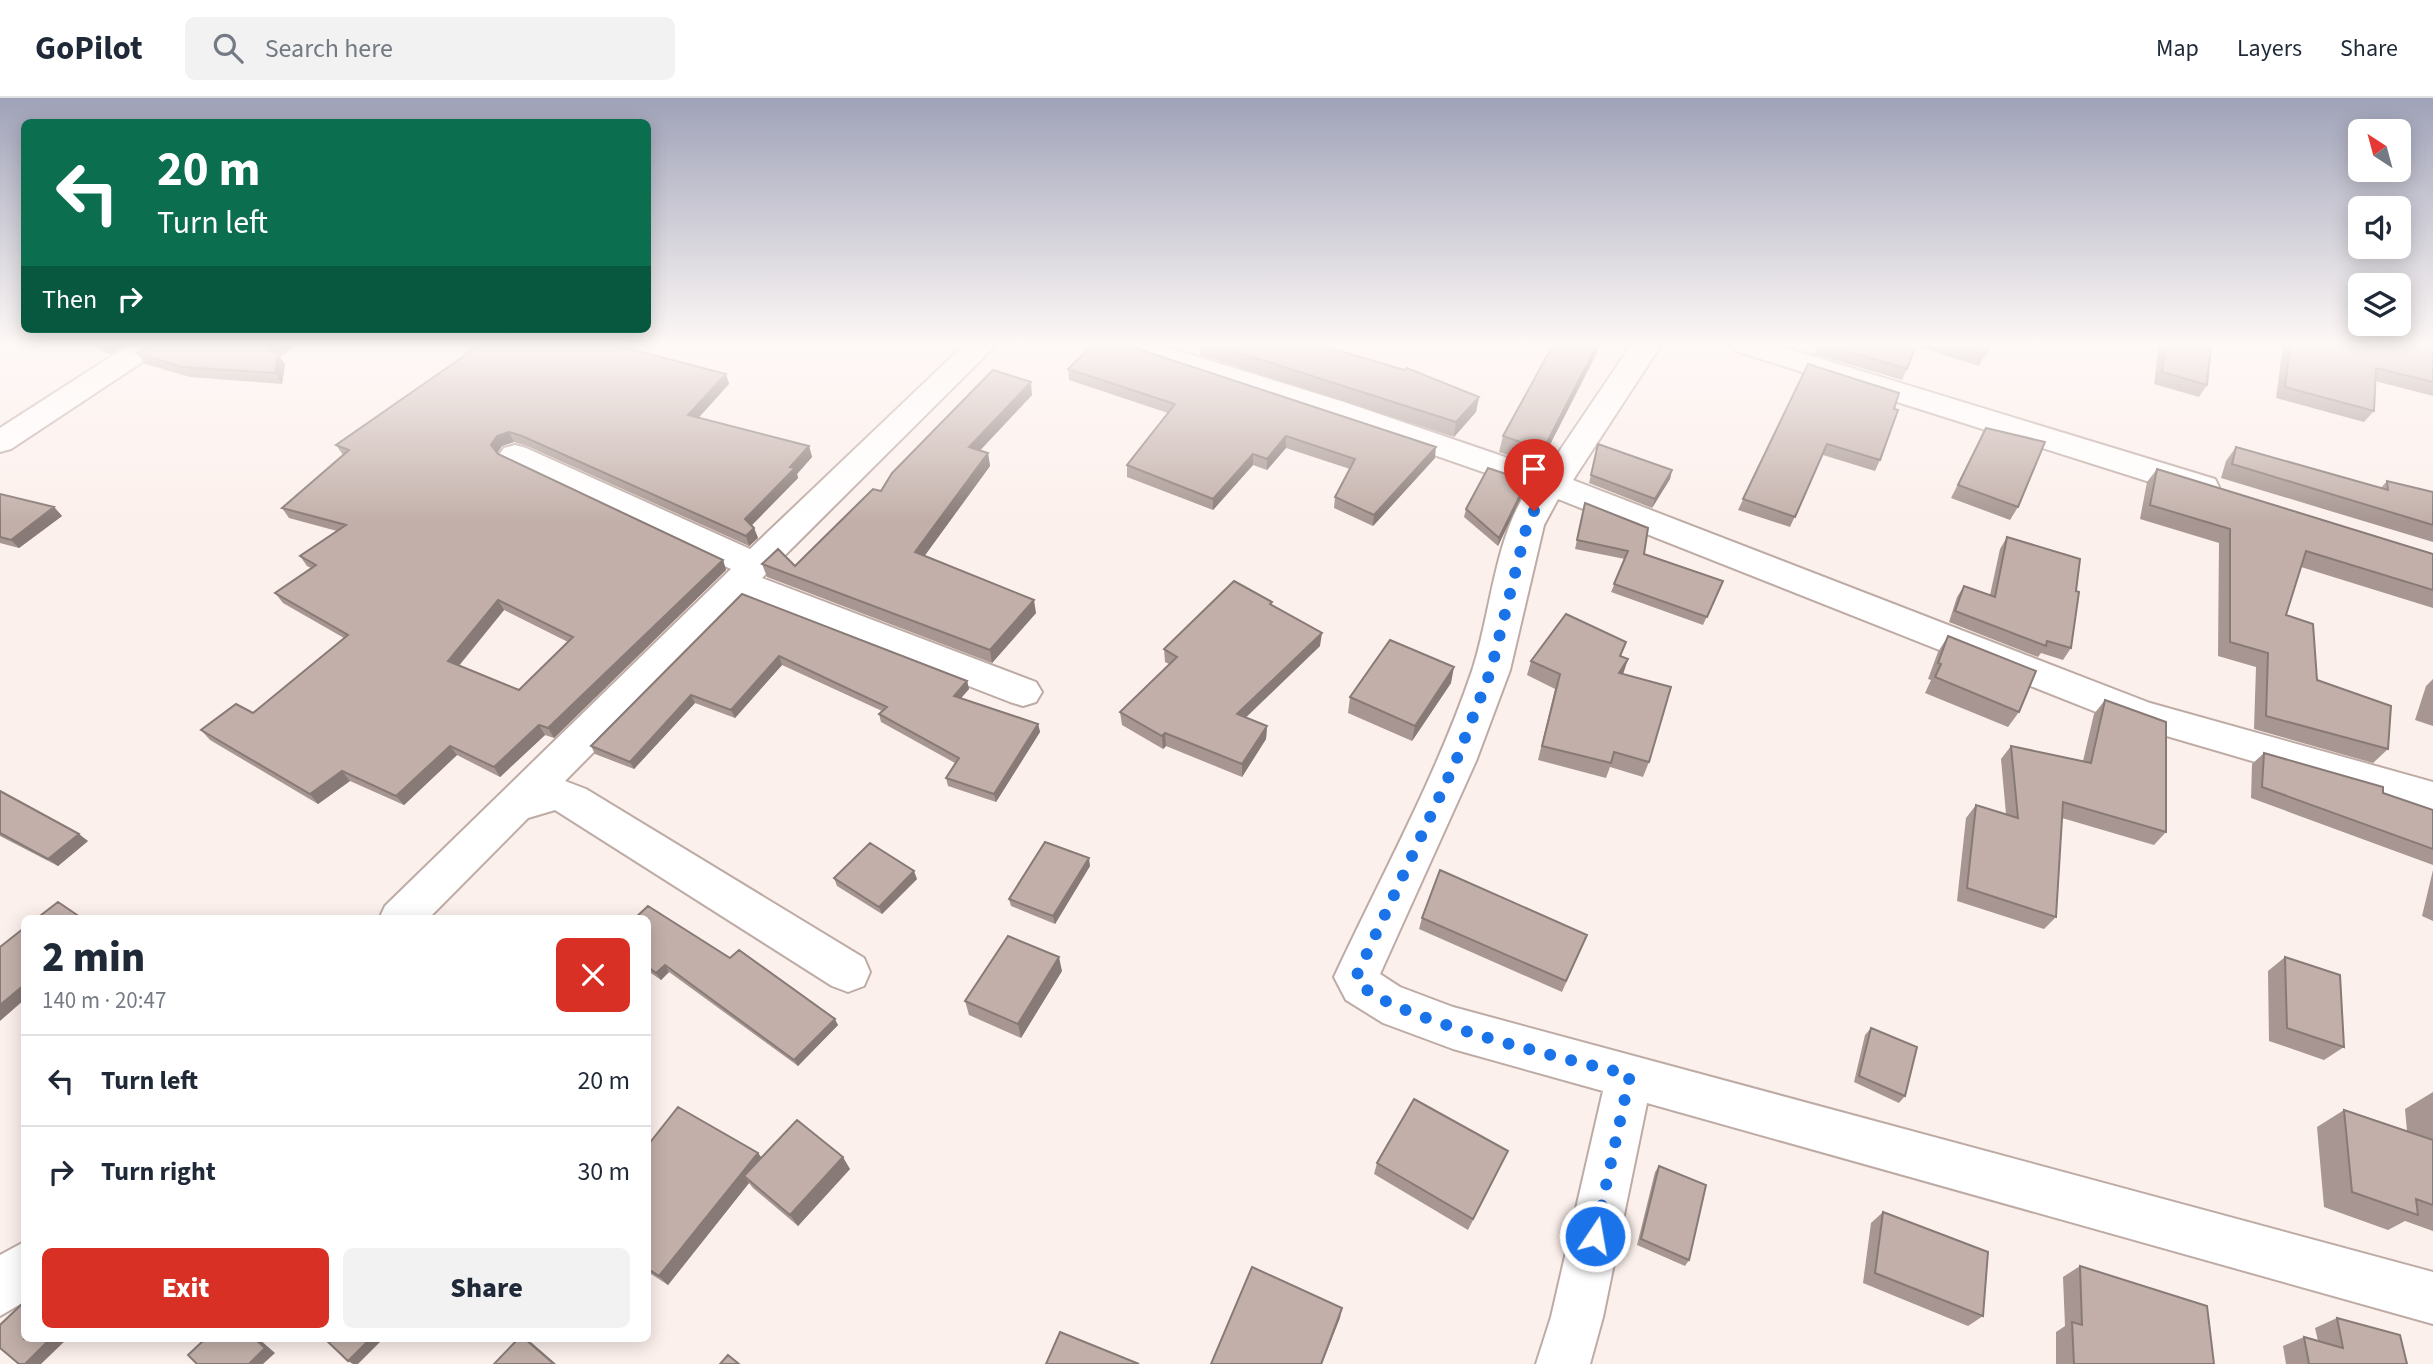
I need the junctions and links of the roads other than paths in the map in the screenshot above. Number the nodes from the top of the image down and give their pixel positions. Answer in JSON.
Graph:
{"nodes":[{"id":1,"x":58,"y":404,"type":"edge"},
{"id":2,"x":920,"y":404,"type":"edge"},
{"id":3,"x":1317,"y":404,"type":"edge"},
{"id":4,"x":1607,"y":404,"type":"edge"},
{"id":5,"x":1936,"y":404,"type":"edge"},
{"id":6,"x":0,"y":442,"type":"edge"},
{"id":7,"x":515,"y":455,"type":"dead end"},
{"id":8,"x":1553,"y":485,"type":"junction"},
{"id":9,"x":2226,"y":494,"type":"edge"},
{"id":10,"x":746,"y":574,"type":"junction"},
{"id":11,"x":1023,"y":692,"type":"dead end"},
{"id":12,"x":2433,"y":798,"type":"edge"},
{"id":13,"x":518,"y":804,"type":"junction"},
{"id":14,"x":405,"y":915,"type":"edge"},
{"id":15,"x":848,"y":972,"type":"dead end"},
{"id":16,"x":1630,"y":1075,"type":"junction"},
{"id":17,"x":21,"y":1270,"type":"edge"},
{"id":18,"x":0,"y":1290,"type":"edge"},
{"id":19,"x":2433,"y":1298,"type":"edge"},
{"id":20,"x":1563,"y":1364,"type":"edge"}],
"edges":[{"from":1,"to":6,"type":"street"},
{"from":2,"to":10,"type":"street"},
{"from":3,"to":8,"type":"street"},
{"from":4,"to":8,"type":"street"},
{"from":5,"to":9,"type":"street"},
{"from":7,"to":10,"type":"street"},
{"from":8,"to":12,"type":"street"},
{"from":8,"to":16,"type":"street"},
{"from":10,"to":11,"type":"street"},
{"from":10,"to":13,"type":"street"},
{"from":13,"to":14,"type":"street"},
{"from":13,"to":15,"type":"street"},
{"from":16,"to":19,"type":"street"},
{"from":16,"to":20,"type":"street"},
{"from":17,"to":18,"type":"street"}]}
